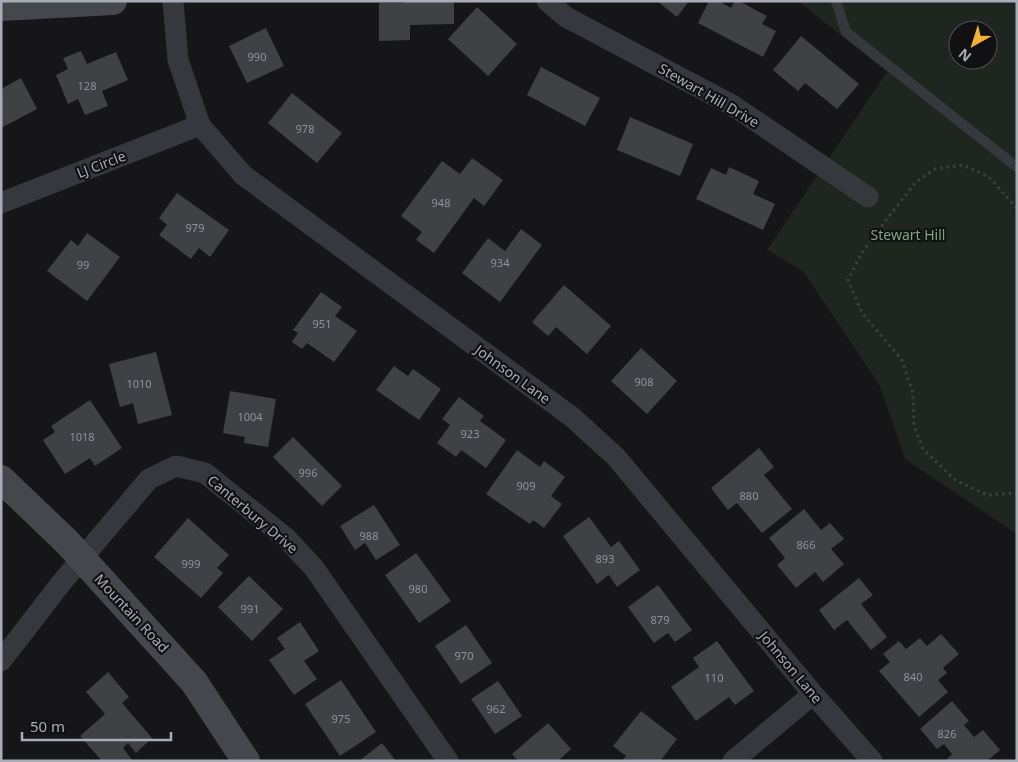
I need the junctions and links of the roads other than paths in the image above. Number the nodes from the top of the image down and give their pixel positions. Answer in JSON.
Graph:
{"nodes":[{"id":1,"x":114,"y":1,"type":"edge"},
{"id":2,"x":173,"y":1,"type":"edge"},
{"id":3,"x":547,"y":1,"type":"edge"},
{"id":4,"x":836,"y":1,"type":"edge"},
{"id":5,"x":13,"y":5,"type":"edge"},
{"id":6,"x":200,"y":125,"type":"junction"},
{"id":7,"x":1017,"y":167,"type":"edge"},
{"id":8,"x":868,"y":196,"type":"dead end"},
{"id":9,"x":1,"y":203,"type":"edge"},
{"id":10,"x":1,"y":479,"type":"edge"},
{"id":11,"x":82,"y":559,"type":"junction"},
{"id":12,"x":1,"y":661,"type":"edge"},
{"id":13,"x":813,"y":694,"type":"junction"},
{"id":14,"x":246,"y":761,"type":"edge"},
{"id":15,"x":448,"y":761,"type":"edge"},
{"id":16,"x":733,"y":761,"type":"edge"},
{"id":17,"x":872,"y":761,"type":"edge"}],
"edges":[{"from":1,"to":5,"type":"street"},
{"from":2,"to":6,"type":"street","name":"Johnson Lane"},
{"from":3,"to":8,"type":"street","name":"Stewart Hill Drive"},
{"from":4,"to":7,"type":"lane"},
{"from":6,"to":9,"type":"street","name":"LJ Circle"},
{"from":6,"to":13,"type":"street","name":"Johnson Lane"},
{"from":10,"to":11,"type":"street","name":"Mountain Road"},
{"from":11,"to":12,"type":"street","name":"Canterbury Drive"},
{"from":11,"to":14,"type":"street","name":"Mountain Road"},
{"from":11,"to":15,"type":"street","name":"Canterbury Drive"},
{"from":13,"to":16,"type":"street"},
{"from":13,"to":17,"type":"street","name":"Johnson Lane"}]}
